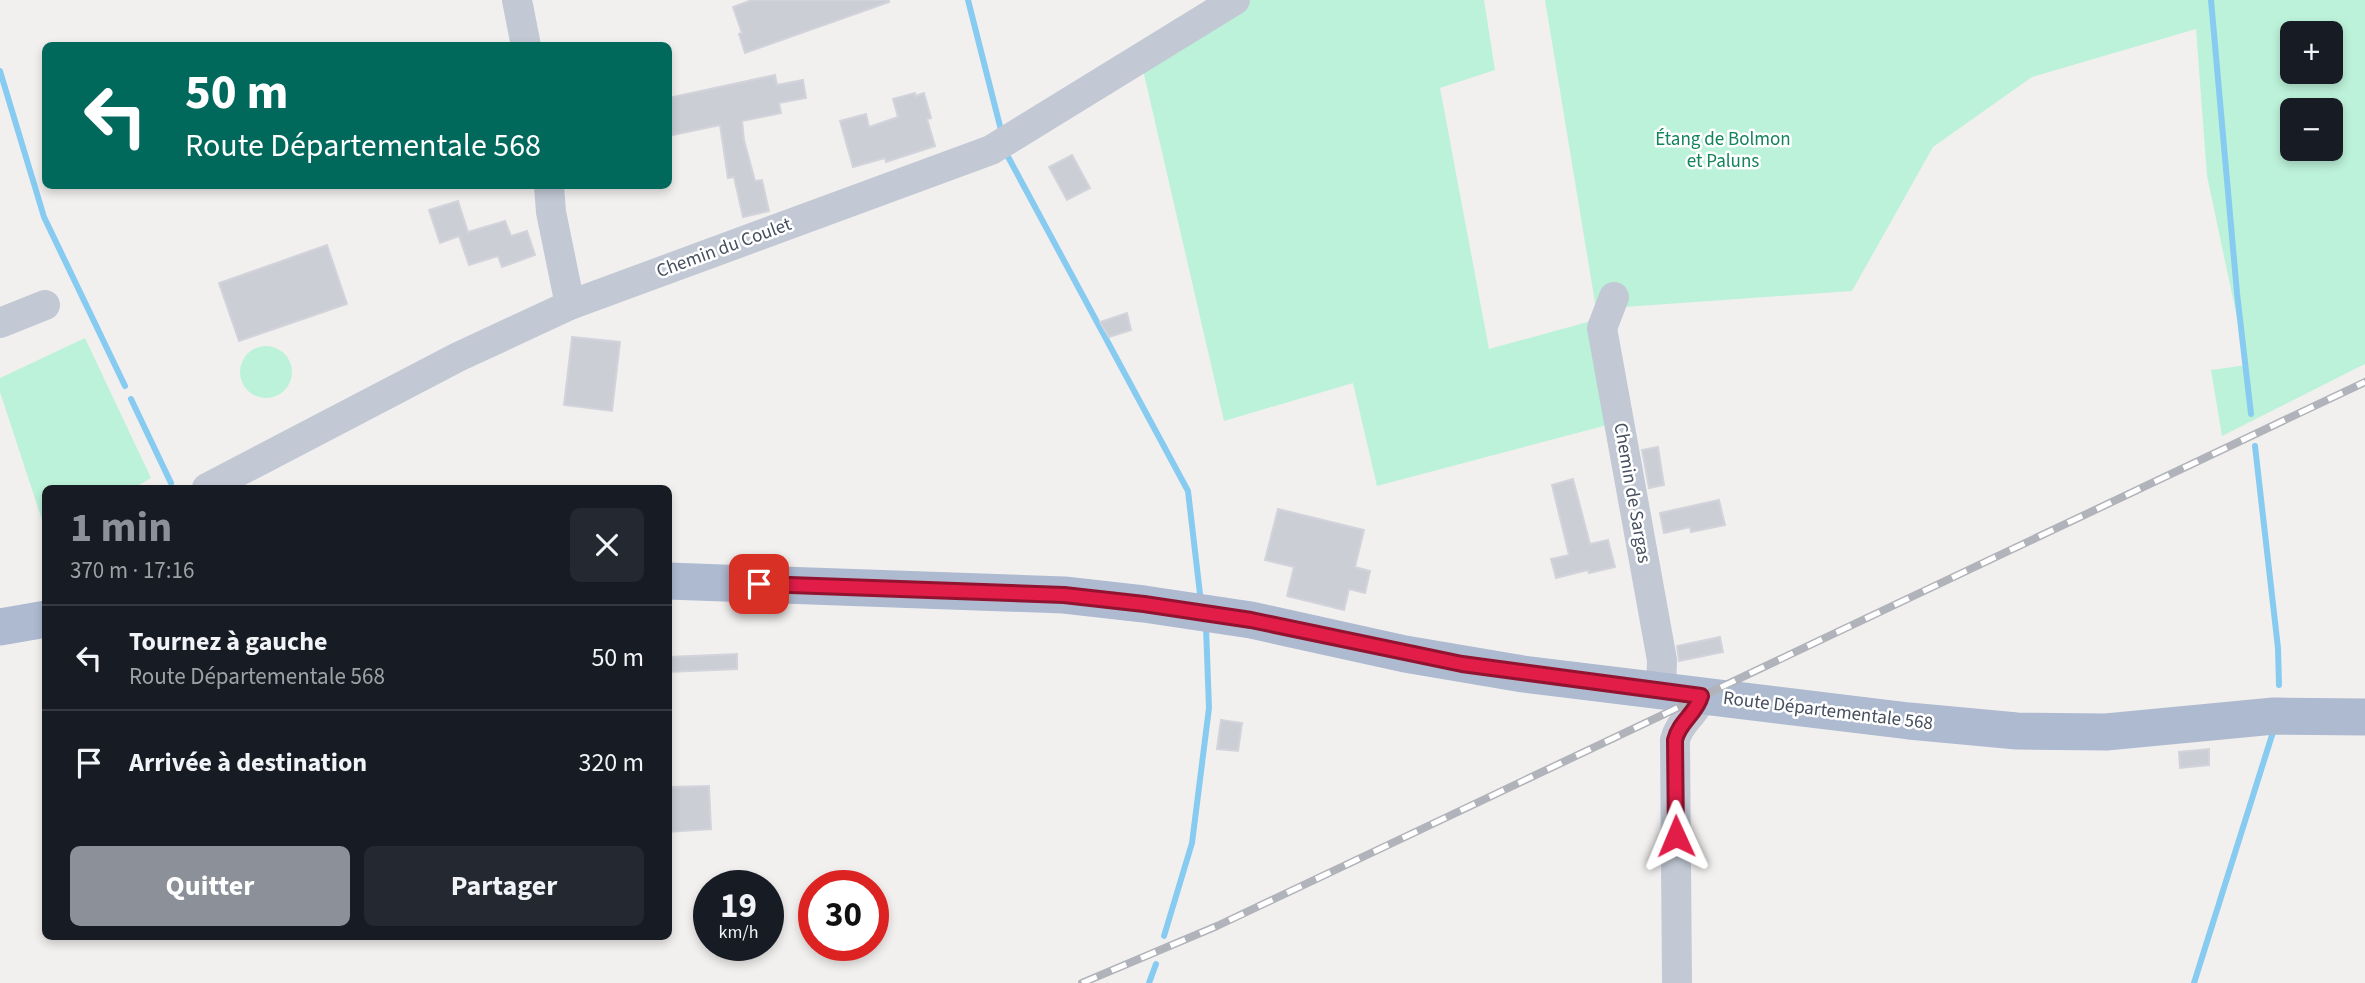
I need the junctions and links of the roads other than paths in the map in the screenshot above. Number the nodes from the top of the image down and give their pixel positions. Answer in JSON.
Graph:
{"nodes":[{"id":1,"x":517,"y":0,"type":"edge"},
{"id":2,"x":1226,"y":3,"type":"edge"},
{"id":3,"x":525,"y":42,"type":"edge"},
{"id":4,"x":549,"y":189,"type":"edge"},
{"id":5,"x":1614,"y":297,"type":"dead end"},
{"id":6,"x":46,"y":305,"type":"dead end"},
{"id":7,"x":570,"y":305,"type":"junction"},
{"id":8,"x":0,"y":323,"type":"edge"},
{"id":9,"x":213,"y":485,"type":"edge"},
{"id":10,"x":672,"y":581,"type":"edge"},
{"id":11,"x":42,"y":620,"type":"edge"},
{"id":12,"x":0,"y":627,"type":"edge"},
{"id":13,"x":1661,"y":691,"type":"junction"},
{"id":14,"x":1701,"y":696,"type":"junction"},
{"id":15,"x":2365,"y":717,"type":"edge"},
{"id":16,"x":1677,"y":983,"type":"edge"}],
"edges":[{"from":1,"to":3,"type":"street"},
{"from":2,"to":7,"type":"street","name":"Chemin du Coulet"},
{"from":4,"to":7,"type":"street"},
{"from":5,"to":13,"type":"street","name":"Chemin de Sargas"},
{"from":6,"to":8,"type":"street"},
{"from":7,"to":9,"type":"street","name":"Chemin du Coulet"},
{"from":10,"to":13,"type":"main road","name":"Route Départementale 568"},
{"from":11,"to":12,"type":"main road"},
{"from":13,"to":14,"type":"main road","name":"Route Départementale 568"},
{"from":14,"to":15,"type":"main road","name":"Route Départementale 568"},
{"from":14,"to":16,"type":"street"}]}
